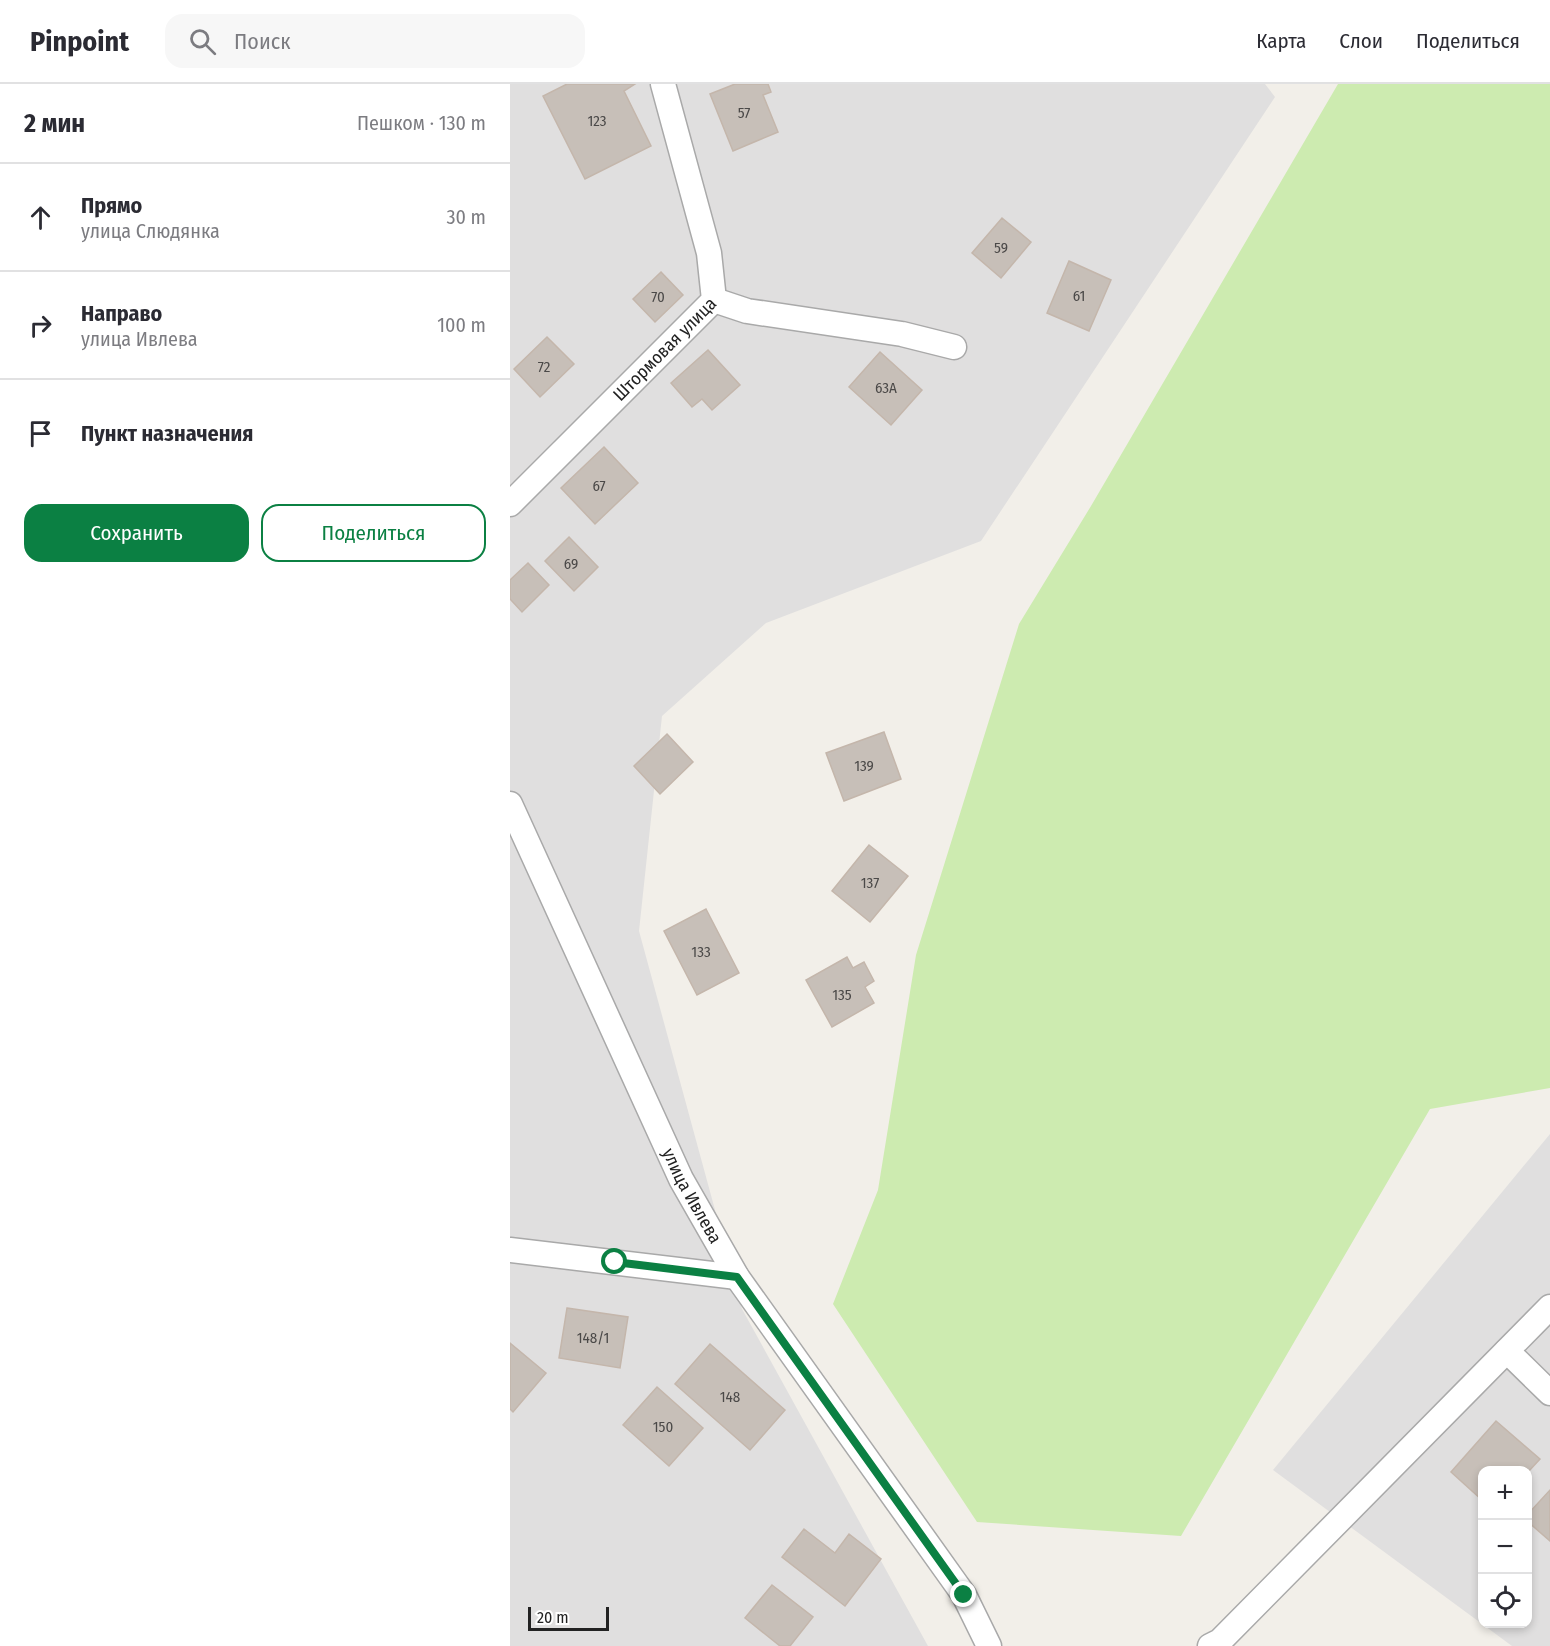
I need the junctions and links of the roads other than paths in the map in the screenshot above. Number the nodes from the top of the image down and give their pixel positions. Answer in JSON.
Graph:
{"nodes":[{"id":1,"x":663,"y":84,"type":"edge"},
{"id":2,"x":714,"y":300,"type":"junction"},
{"id":3,"x":954,"y":347,"type":"dead end"},
{"id":4,"x":510,"y":504,"type":"edge"},
{"id":5,"x":510,"y":804,"type":"edge"},
{"id":6,"x":510,"y":1250,"type":"edge"},
{"id":7,"x":737,"y":1277,"type":"junction"},
{"id":8,"x":1550,"y":1307,"type":"edge"},
{"id":9,"x":1507,"y":1351,"type":"junction"},
{"id":10,"x":1550,"y":1393,"type":"edge"},
{"id":11,"x":989,"y":1646,"type":"edge"},
{"id":12,"x":1210,"y":1646,"type":"edge"}],
"edges":[{"from":1,"to":2,"type":"street","name":"Штормовая улица"},
{"from":2,"to":3,"type":"street"},
{"from":2,"to":4,"type":"street","name":"Штормовая улица"},
{"from":5,"to":7,"type":"street","name":"улица Ивлева"},
{"from":6,"to":7,"type":"street"},
{"from":7,"to":11,"type":"street","name":"улица Ивлева"},
{"from":8,"to":9,"type":"street"},
{"from":9,"to":10,"type":"street"},
{"from":9,"to":12,"type":"street"}]}
